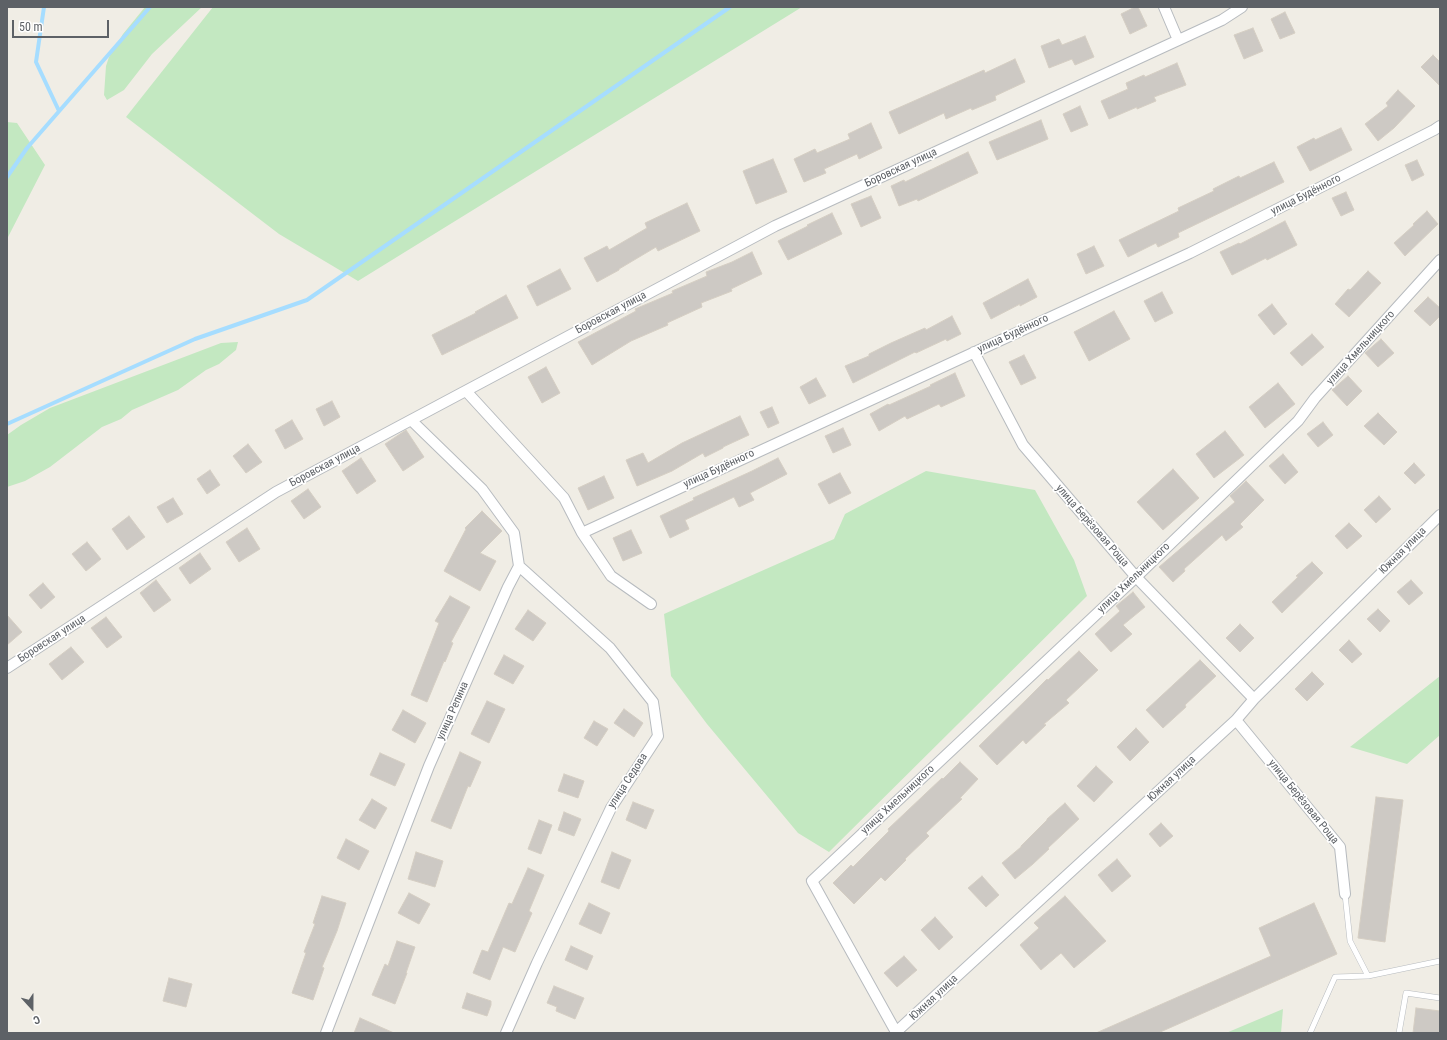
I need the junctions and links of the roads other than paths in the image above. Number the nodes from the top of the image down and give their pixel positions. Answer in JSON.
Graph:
{"nodes":[{"id":1,"x":1164,"y":7,"type":"edge"},
{"id":2,"x":1242,"y":7,"type":"edge"},
{"id":3,"x":1178,"y":40,"type":"junction"},
{"id":4,"x":1440,"y":126,"type":"edge"},
{"id":5,"x":1440,"y":260,"type":"edge"},
{"id":6,"x":974,"y":352,"type":"junction"},
{"id":7,"x":466,"y":391,"type":"junction"},
{"id":8,"x":411,"y":420,"type":"junction"},
{"id":9,"x":1440,"y":514,"type":"edge"},
{"id":10,"x":582,"y":532,"type":"junction"},
{"id":11,"x":518,"y":566,"type":"junction"},
{"id":12,"x":1136,"y":577,"type":"junction"},
{"id":13,"x":651,"y":604,"type":"dead end"},
{"id":14,"x":7,"y":668,"type":"edge"},
{"id":15,"x":1254,"y":698,"type":"junction"},
{"id":16,"x":1236,"y":720,"type":"junction"},
{"id":17,"x":1345,"y":894,"type":"joint"},
{"id":18,"x":1440,"y":961,"type":"edge"},
{"id":19,"x":1368,"y":976,"type":"junction"},
{"id":20,"x":1440,"y":998,"type":"edge"},
{"id":21,"x":326,"y":1033,"type":"edge"},
{"id":22,"x":506,"y":1033,"type":"edge"},
{"id":23,"x":895,"y":1033,"type":"edge"},
{"id":24,"x":1310,"y":1033,"type":"edge"},
{"id":25,"x":1399,"y":1033,"type":"edge"}],
"edges":[{"from":1,"to":3,"type":"street"},
{"from":2,"to":3,"type":"street","name":"Боровская улица"},
{"from":3,"to":7,"type":"street","name":"Боровская улица"},
{"from":4,"to":6,"type":"street","name":"улица Будённого"},
{"from":5,"to":12,"type":"street","name":"улица Хмельницкого"},
{"from":6,"to":10,"type":"street","name":"улица Будённого"},
{"from":6,"to":12,"type":"street","name":"улица Берёзовая Роща"},
{"from":7,"to":8,"type":"street","name":"Боровская улица"},
{"from":7,"to":10,"type":"street"},
{"from":8,"to":11,"type":"street"},
{"from":8,"to":14,"type":"street","name":"Боровская улица"},
{"from":9,"to":15,"type":"street","name":"Южная улица"},
{"from":10,"to":13,"type":"street"},
{"from":11,"to":21,"type":"street","name":"улица Репина"},
{"from":11,"to":22,"type":"street","name":"улица Седова"},
{"from":12,"to":15,"type":"street","name":"улица Берёзовая Роща"},
{"from":12,"to":23,"type":"street","name":"улица Хмельницкого"},
{"from":15,"to":16,"type":"street","name":"Южная улица"},
{"from":16,"to":17,"type":"street","name":"улица Берёзовая Роща"},
{"from":16,"to":23,"type":"street","name":"Южная улица"},
{"from":17,"to":19,"type":"lane"},
{"from":18,"to":19,"type":"lane"},
{"from":19,"to":24,"type":"lane"},
{"from":20,"to":25,"type":"lane"}]}
